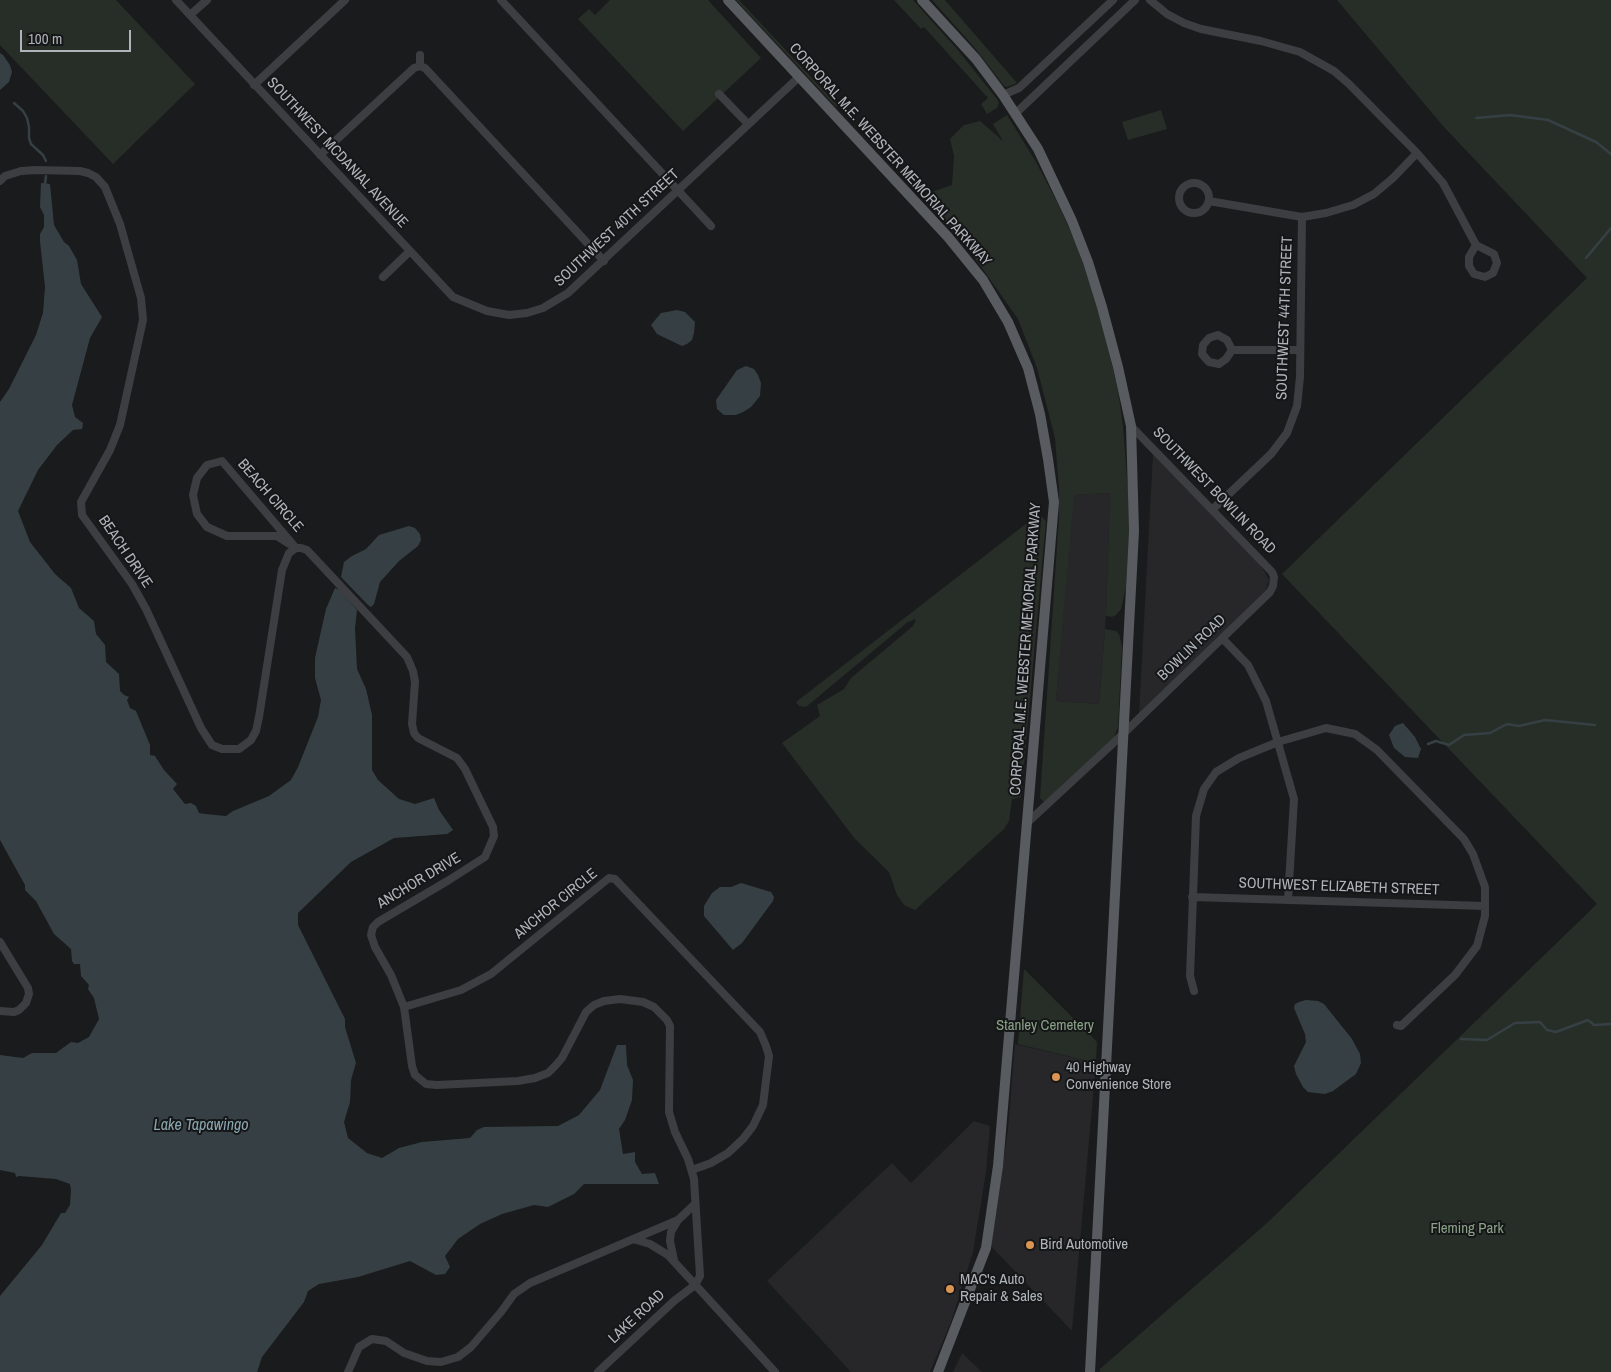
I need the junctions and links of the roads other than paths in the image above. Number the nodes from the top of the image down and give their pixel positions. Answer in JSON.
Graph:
{"nodes":[{"id":1,"x":176,"y":0,"type":"edge"},
{"id":2,"x":207,"y":0,"type":"edge"},
{"id":3,"x":345,"y":0,"type":"edge"},
{"id":4,"x":501,"y":0,"type":"edge"},
{"id":5,"x":728,"y":0,"type":"edge"},
{"id":6,"x":922,"y":0,"type":"edge"},
{"id":7,"x":1113,"y":0,"type":"edge"},
{"id":8,"x":1135,"y":0,"type":"edge"},
{"id":9,"x":1150,"y":0,"type":"edge"},
{"id":10,"x":190,"y":15,"type":"junction"},
{"id":11,"x":1072,"y":38,"type":"junction"},
{"id":12,"x":1083,"y":49,"type":"junction"},
{"id":13,"x":420,"y":55,"type":"dead end"},
{"id":14,"x":420,"y":66,"type":"junction"},
{"id":15,"x":799,"y":77,"type":"junction"},
{"id":16,"x":254,"y":84,"type":"junction"},
{"id":17,"x":719,"y":94,"type":"dead end"},
{"id":18,"x":1003,"y":94,"type":"junction"},
{"id":19,"x":1016,"y":114,"type":"junction"},
{"id":20,"x":748,"y":124,"type":"junction"},
{"id":21,"x":1417,"y":153,"type":"junction"},
{"id":22,"x":320,"y":155,"type":"junction"},
{"id":23,"x":0,"y":181,"type":"edge"},
{"id":24,"x":678,"y":190,"type":"junction"},
{"id":25,"x":1209,"y":201,"type":"dead end"},
{"id":26,"x":1302,"y":217,"type":"junction"},
{"id":27,"x":711,"y":226,"type":"dead end"},
{"id":28,"x":1476,"y":245,"type":"dead end"},
{"id":29,"x":410,"y":251,"type":"junction"},
{"id":30,"x":604,"y":261,"type":"junction"},
{"id":31,"x":383,"y":278,"type":"dead end"},
{"id":32,"x":487,"y":311,"type":"joint"},
{"id":33,"x":1232,"y":350,"type":"dead end"},
{"id":34,"x":1300,"y":350,"type":"junction"},
{"id":35,"x":1131,"y":426,"type":"junction"},
{"id":36,"x":1213,"y":509,"type":"junction"},
{"id":37,"x":296,"y":548,"type":"junction"},
{"id":38,"x":1274,"y":577,"type":"joint"},
{"id":39,"x":1222,"y":638,"type":"junction"},
{"id":40,"x":1123,"y":734,"type":"junction"},
{"id":41,"x":1278,"y":742,"type":"junction"},
{"id":42,"x":1028,"y":822,"type":"junction"},
{"id":43,"x":1192,"y":897,"type":"junction"},
{"id":44,"x":1288,"y":900,"type":"junction"},
{"id":45,"x":1485,"y":906,"type":"junction"},
{"id":46,"x":0,"y":942,"type":"edge"},
{"id":47,"x":1194,"y":991,"type":"dead end"},
{"id":48,"x":404,"y":1007,"type":"junction"},
{"id":49,"x":0,"y":1011,"type":"edge"},
{"id":50,"x":1397,"y":1026,"type":"dead end"},
{"id":51,"x":692,"y":1170,"type":"junction"},
{"id":52,"x":695,"y":1204,"type":"junction"},
{"id":53,"x":678,"y":1220,"type":"junction"},
{"id":54,"x":634,"y":1239,"type":"junction"},
{"id":55,"x":675,"y":1262,"type":"junction"},
{"id":56,"x":695,"y":1285,"type":"junction"},
{"id":57,"x":348,"y":1372,"type":"edge"},
{"id":58,"x":598,"y":1372,"type":"edge"},
{"id":59,"x":776,"y":1372,"type":"edge"},
{"id":60,"x":938,"y":1372,"type":"edge"},
{"id":61,"x":1090,"y":1372,"type":"edge"}],
"edges":[{"from":1,"to":10,"type":"street","name":"SOUTHWEST MCDANIAL AVENUE"},
{"from":2,"to":10,"type":"street"},
{"from":3,"to":16,"type":"street"},
{"from":4,"to":24,"type":"street"},
{"from":5,"to":15,"type":"main road","name":"CORPORAL M.E. WEBSTER MEMORIAL PARKWAY"},
{"from":6,"to":18,"type":"main road"},
{"from":7,"to":11,"type":"street"},
{"from":8,"to":12,"type":"street"},
{"from":9,"to":21,"type":"street"},
{"from":10,"to":16,"type":"street","name":"SOUTHWEST MCDANIAL AVENUE"},
{"from":11,"to":12,"type":"street"},
{"from":11,"to":18,"type":"street"},
{"from":12,"to":19,"type":"street"},
{"from":13,"to":14,"type":"street"},
{"from":14,"to":22,"type":"street"},
{"from":14,"to":30,"type":"street"},
{"from":15,"to":20,"type":"street","name":"SOUTHWEST 40TH STREET"},
{"from":15,"to":42,"type":"main road","name":"CORPORAL M.E. WEBSTER MEMORIAL PARKWAY"},
{"from":16,"to":22,"type":"street","name":"SOUTHWEST MCDANIAL AVENUE"},
{"from":17,"to":20,"type":"street"},
{"from":18,"to":19,"type":"main road"},
{"from":19,"to":35,"type":"main road"},
{"from":20,"to":24,"type":"street","name":"SOUTHWEST 40TH STREET"},
{"from":21,"to":26,"type":"street"},
{"from":21,"to":28,"type":"street"},
{"from":22,"to":29,"type":"street","name":"SOUTHWEST MCDANIAL AVENUE"},
{"from":23,"to":37,"type":"street","name":"BEACH DRIVE"},
{"from":24,"to":27,"type":"street"},
{"from":24,"to":30,"type":"street","name":"SOUTHWEST 40TH STREET"},
{"from":25,"to":26,"type":"street"},
{"from":26,"to":34,"type":"street","name":"SOUTHWEST 44TH STREET"},
{"from":29,"to":31,"type":"street"},
{"from":29,"to":32,"type":"street","name":"SOUTHWEST MCDANIAL AVENUE"},
{"from":30,"to":32,"type":"street","name":"SOUTHWEST 40TH STREET"},
{"from":33,"to":34,"type":"street"},
{"from":34,"to":36,"type":"street","name":"SOUTHWEST 44TH STREET"},
{"from":35,"to":36,"type":"street","name":"SOUTHWEST BOWLIN ROAD"},
{"from":35,"to":40,"type":"main road"},
{"from":36,"to":38,"type":"street","name":"SOUTHWEST BOWLIN ROAD"},
{"from":37,"to":37,"type":"street","name":"BEACH CIRCLE"},
{"from":37,"to":48,"type":"street","name":"ANCHOR DRIVE"},
{"from":38,"to":39,"type":"street","name":"BOWLIN ROAD"},
{"from":39,"to":40,"type":"street","name":"BOWLIN ROAD"},
{"from":39,"to":41,"type":"street"},
{"from":40,"to":42,"type":"street","name":"BOWLIN ROAD"},
{"from":40,"to":61,"type":"main road"},
{"from":41,"to":43,"type":"street"},
{"from":41,"to":44,"type":"street"},
{"from":41,"to":45,"type":"street"},
{"from":42,"to":60,"type":"main road","name":"CORPORAL M.E. WEBSTER MEMORIAL PARKWAY"},
{"from":43,"to":44,"type":"street","name":"SOUTHWEST ELIZABETH STREET"},
{"from":43,"to":47,"type":"street"},
{"from":44,"to":45,"type":"street","name":"SOUTHWEST ELIZABETH STREET"},
{"from":45,"to":50,"type":"street"},
{"from":46,"to":49,"type":"street"},
{"from":48,"to":51,"type":"street","name":"ANCHOR DRIVE"},
{"from":48,"to":51,"type":"street","name":"ANCHOR CIRCLE"},
{"from":51,"to":52,"type":"street","name":"ANCHOR DRIVE"},
{"from":52,"to":53,"type":"street"},
{"from":52,"to":56,"type":"street","name":"ANCHOR DRIVE"},
{"from":53,"to":54,"type":"street"},
{"from":53,"to":55,"type":"street"},
{"from":54,"to":55,"type":"street"},
{"from":54,"to":57,"type":"street"},
{"from":55,"to":56,"type":"street"},
{"from":56,"to":58,"type":"street","name":"LAKE ROAD"},
{"from":56,"to":59,"type":"street"}]}
